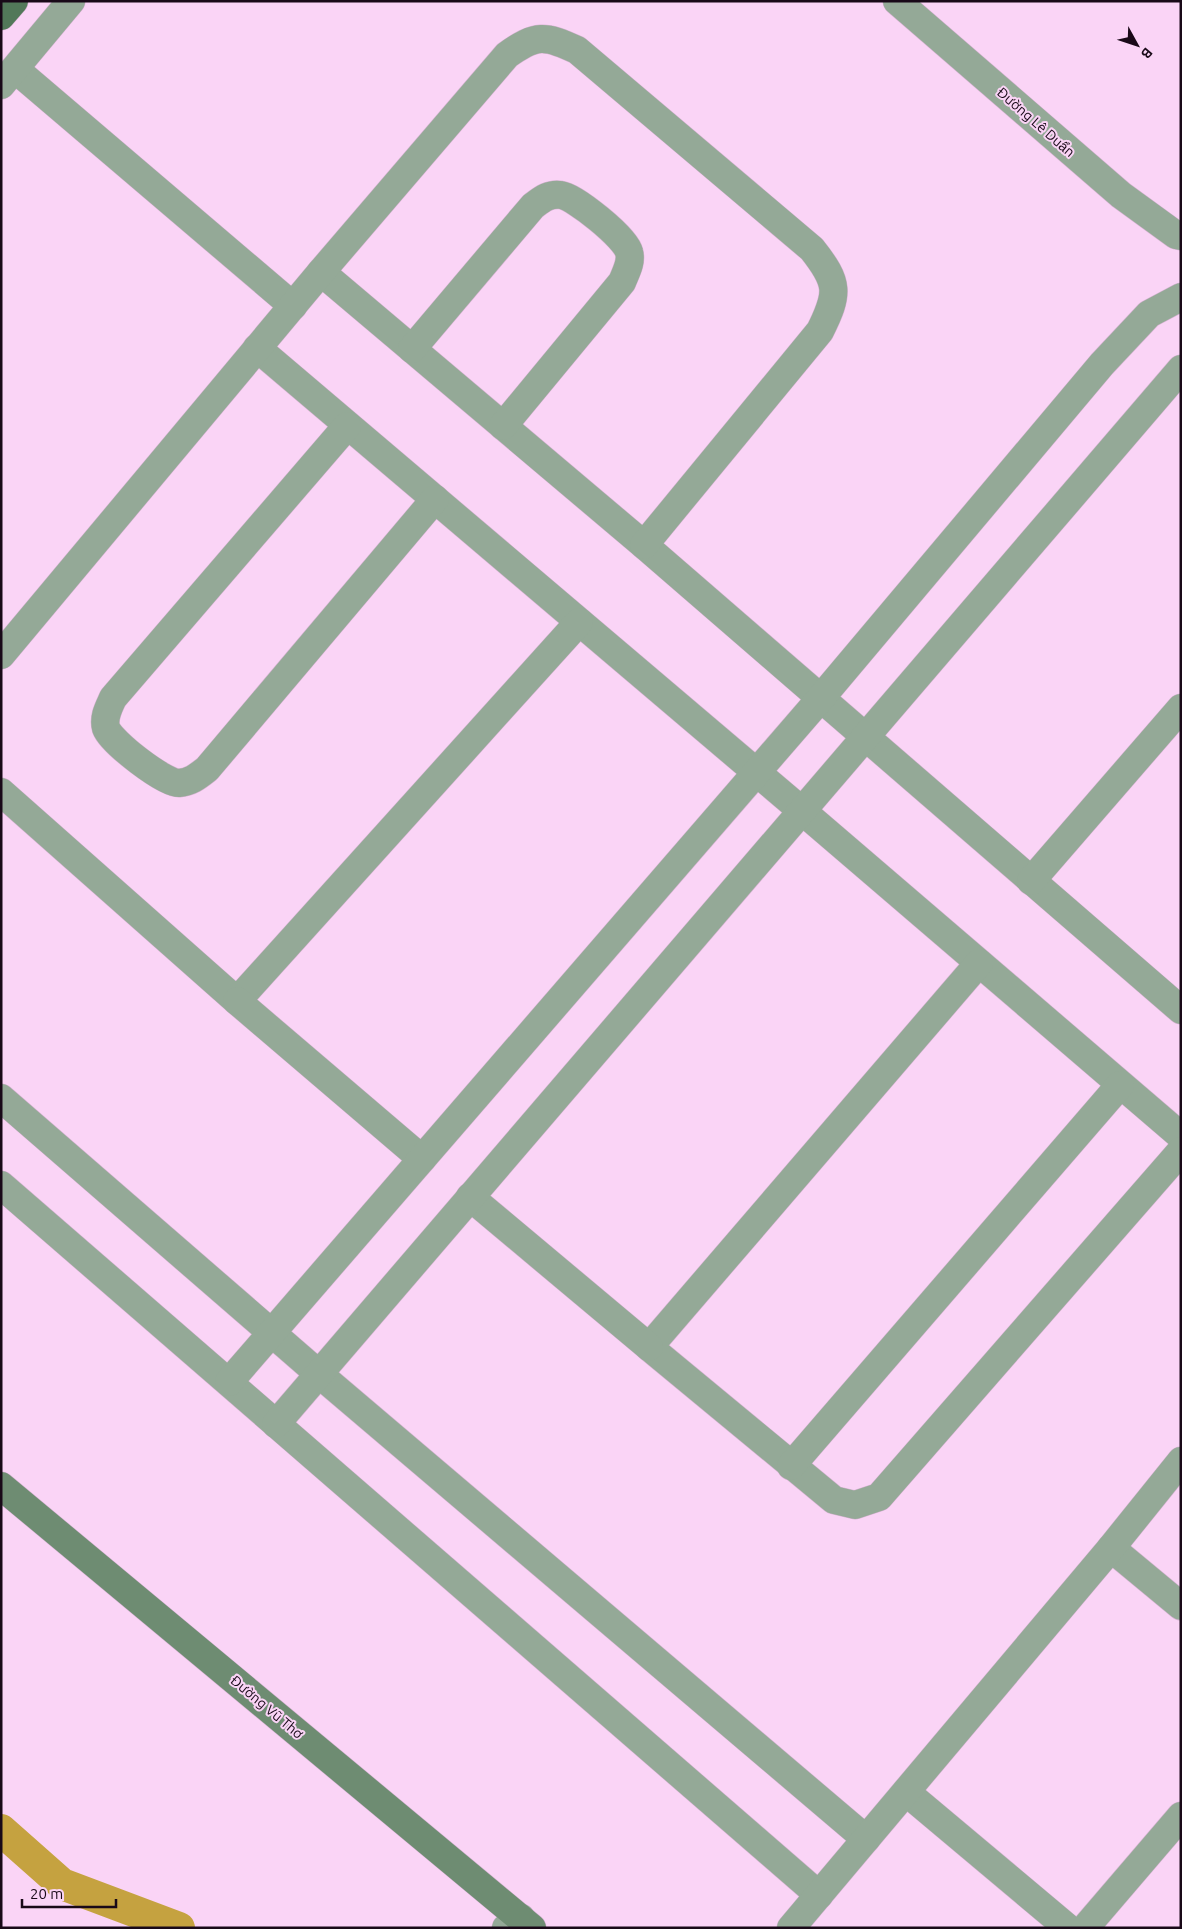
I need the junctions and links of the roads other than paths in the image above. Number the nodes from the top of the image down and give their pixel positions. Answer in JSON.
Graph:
{"nodes":[{"id":1,"x":14,"y":1,"type":"edge"},
{"id":2,"x":71,"y":1,"type":"edge"},
{"id":3,"x":897,"y":1,"type":"edge"},
{"id":4,"x":1,"y":16,"type":"edge"},
{"id":5,"x":8,"y":77,"type":"edge"},
{"id":6,"x":1181,"y":236,"type":"edge"},
{"id":7,"x":321,"y":272,"type":"junction"},
{"id":8,"x":1181,"y":297,"type":"edge"},
{"id":9,"x":293,"y":306,"type":"junction"},
{"id":10,"x":257,"y":348,"type":"junction"},
{"id":11,"x":412,"y":349,"type":"junction"},
{"id":12,"x":1181,"y":369,"type":"edge"},
{"id":13,"x":347,"y":426,"type":"junction"},
{"id":14,"x":503,"y":426,"type":"junction"},
{"id":15,"x":434,"y":500,"type":"junction"},
{"id":16,"x":644,"y":545,"type":"junction"},
{"id":17,"x":579,"y":622,"type":"junction"},
{"id":18,"x":1,"y":655,"type":"edge"},
{"id":19,"x":820,"y":699,"type":"junction"},
{"id":20,"x":1181,"y":708,"type":"edge"},
{"id":21,"x":864,"y":737,"type":"junction"},
{"id":22,"x":755,"y":773,"type":"junction"},
{"id":23,"x":1,"y":792,"type":"edge"},
{"id":24,"x":801,"y":810,"type":"junction"},
{"id":25,"x":1031,"y":881,"type":"junction"},
{"id":26,"x":979,"y":963,"type":"junction"},
{"id":27,"x":237,"y":1002,"type":"junction"},
{"id":28,"x":1179,"y":1006,"type":"edge"},
{"id":29,"x":1120,"y":1085,"type":"junction"},
{"id":30,"x":1,"y":1098,"type":"edge"},
{"id":31,"x":1181,"y":1136,"type":"edge"},
{"id":32,"x":1181,"y":1151,"type":"edge"},
{"id":33,"x":422,"y":1159,"type":"junction"},
{"id":34,"x":1,"y":1185,"type":"edge"},
{"id":35,"x":470,"y":1197,"type":"junction"},
{"id":36,"x":272,"y":1333,"type":"junction"},
{"id":37,"x":650,"y":1346,"type":"junction"},
{"id":38,"x":319,"y":1374,"type":"junction"},
{"id":39,"x":229,"y":1382,"type":"junction"},
{"id":40,"x":276,"y":1424,"type":"junction"},
{"id":41,"x":1181,"y":1461,"type":"edge"},
{"id":42,"x":791,"y":1466,"type":"junction"},
{"id":43,"x":1,"y":1486,"type":"edge"},
{"id":44,"x":1111,"y":1548,"type":"junction"},
{"id":45,"x":1181,"y":1606,"type":"edge"},
{"id":46,"x":906,"y":1792,"type":"junction"},
{"id":47,"x":1181,"y":1816,"type":"edge"},
{"id":48,"x":866,"y":1839,"type":"junction"},
{"id":49,"x":819,"y":1895,"type":"junction"},
{"id":50,"x":520,"y":1925,"type":"edge"},
{"id":51,"x":791,"y":1928,"type":"edge"},
{"id":52,"x":1068,"y":1928,"type":"edge"},
{"id":53,"x":1086,"y":1928,"type":"edge"}],
"edges":[{"from":1,"to":4,"type":"main road"},
{"from":2,"to":5,"type":"street"},
{"from":3,"to":6,"type":"street","name":"Đường Lê Duẩn"},
{"from":5,"to":9,"type":"street"},
{"from":7,"to":9,"type":"street"},
{"from":7,"to":11,"type":"street"},
{"from":7,"to":16,"type":"street"},
{"from":8,"to":19,"type":"street"},
{"from":9,"to":10,"type":"street"},
{"from":10,"to":13,"type":"street"},
{"from":10,"to":18,"type":"street"},
{"from":11,"to":14,"type":"street"},
{"from":11,"to":14,"type":"street"},
{"from":12,"to":21,"type":"street"},
{"from":13,"to":15,"type":"street"},
{"from":13,"to":15,"type":"street"},
{"from":14,"to":16,"type":"street"},
{"from":15,"to":17,"type":"street"},
{"from":16,"to":19,"type":"street"},
{"from":17,"to":22,"type":"street"},
{"from":17,"to":27,"type":"street"},
{"from":19,"to":21,"type":"street"},
{"from":19,"to":22,"type":"street"},
{"from":20,"to":25,"type":"street"},
{"from":21,"to":24,"type":"street"},
{"from":21,"to":25,"type":"street"},
{"from":22,"to":24,"type":"street"},
{"from":22,"to":33,"type":"street"},
{"from":23,"to":27,"type":"street"},
{"from":24,"to":26,"type":"street"},
{"from":24,"to":35,"type":"street"},
{"from":25,"to":28,"type":"street"},
{"from":26,"to":29,"type":"street"},
{"from":26,"to":37,"type":"street"},
{"from":27,"to":33,"type":"street"},
{"from":29,"to":31,"type":"street"},
{"from":29,"to":42,"type":"street"},
{"from":30,"to":36,"type":"street"},
{"from":32,"to":42,"type":"street"},
{"from":33,"to":36,"type":"street"},
{"from":34,"to":39,"type":"street"},
{"from":35,"to":37,"type":"street"},
{"from":35,"to":38,"type":"street"},
{"from":36,"to":38,"type":"street"},
{"from":36,"to":39,"type":"street"},
{"from":37,"to":42,"type":"street"},
{"from":38,"to":40,"type":"street"},
{"from":38,"to":48,"type":"street"},
{"from":39,"to":40,"type":"street"},
{"from":40,"to":49,"type":"street"},
{"from":41,"to":44,"type":"street"},
{"from":43,"to":50,"type":"main road","name":"Đường Vũ Thơ"},
{"from":44,"to":45,"type":"street"},
{"from":44,"to":46,"type":"street"},
{"from":46,"to":48,"type":"street"},
{"from":46,"to":52,"type":"street"},
{"from":47,"to":53,"type":"street"},
{"from":48,"to":49,"type":"street"},
{"from":49,"to":51,"type":"street"}]}
